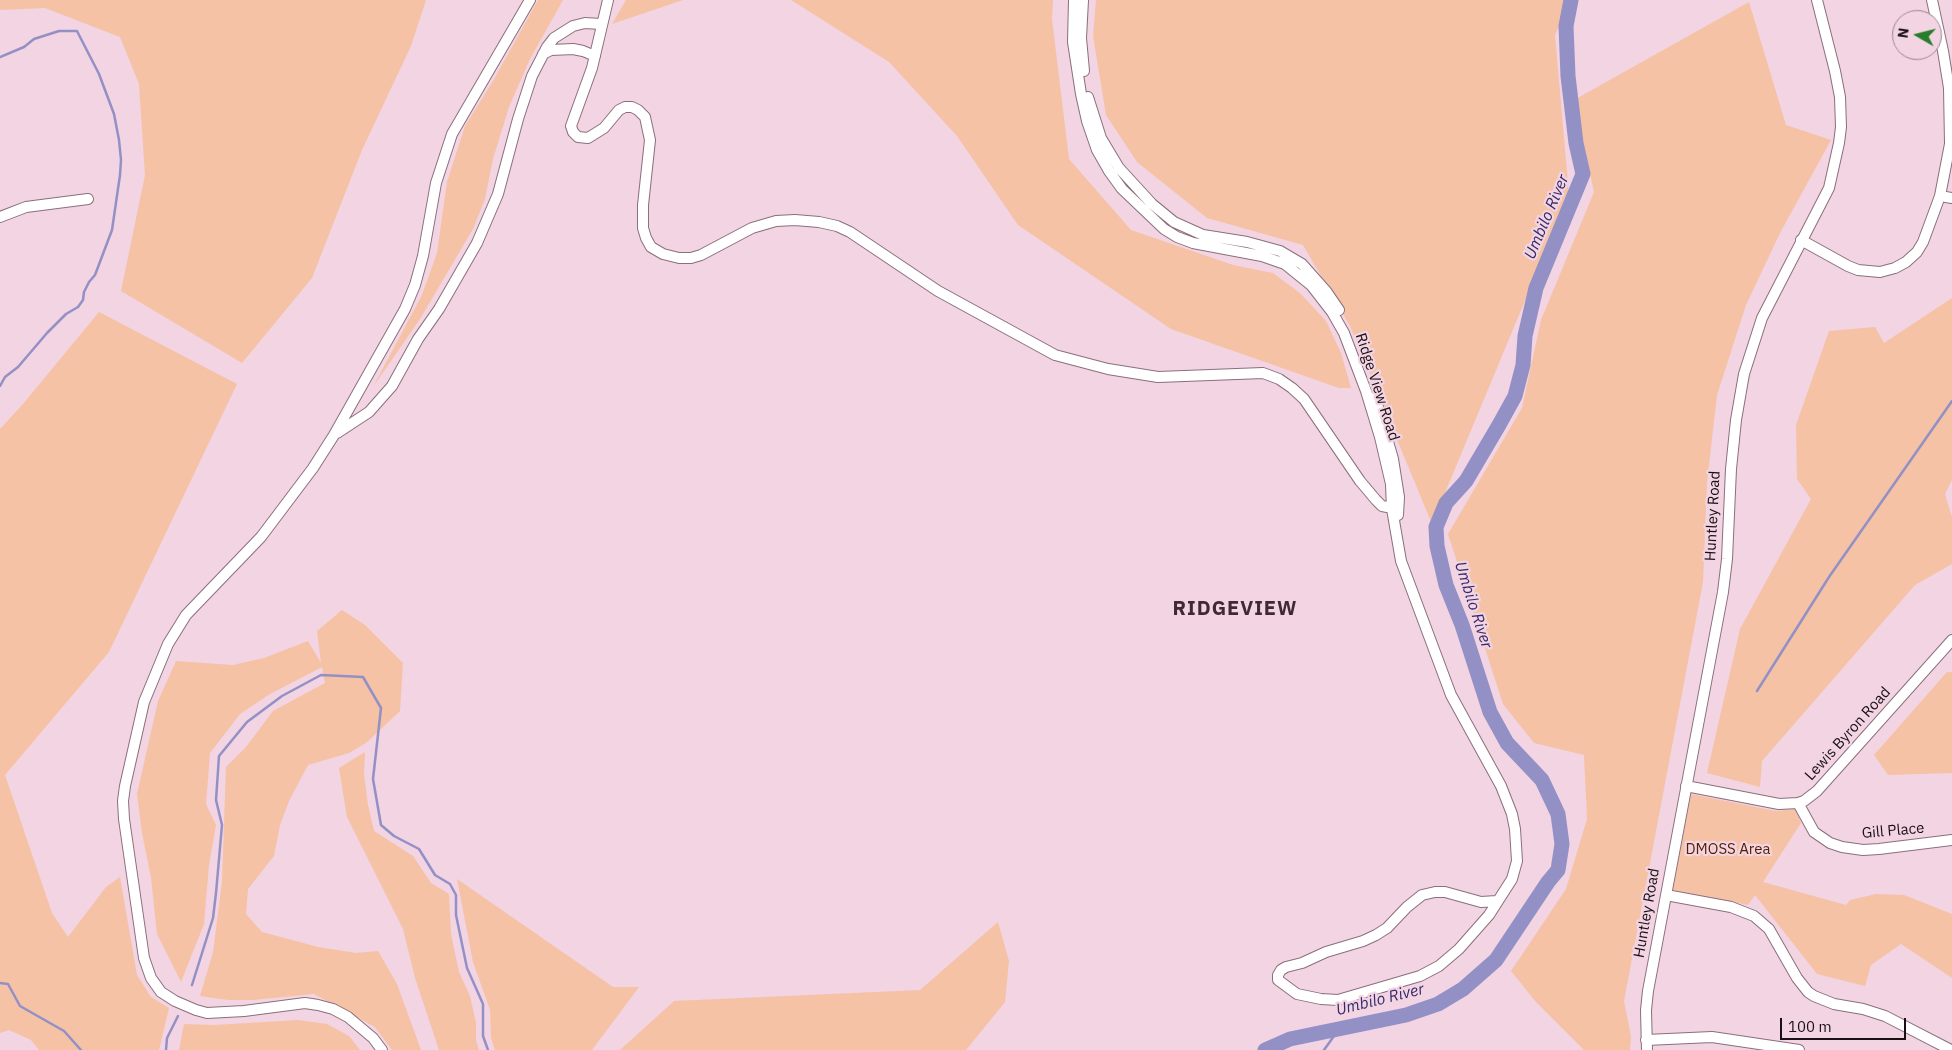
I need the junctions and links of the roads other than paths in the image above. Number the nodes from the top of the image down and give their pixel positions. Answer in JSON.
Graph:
{"nodes":[{"id":1,"x":530,"y":0,"type":"edge"},
{"id":2,"x":608,"y":0,"type":"edge"},
{"id":3,"x":1074,"y":0,"type":"edge"},
{"id":4,"x":1083,"y":0,"type":"edge"},
{"id":5,"x":1817,"y":0,"type":"edge"},
{"id":6,"x":1932,"y":0,"type":"edge"},
{"id":7,"x":601,"y":24,"type":"junction"},
{"id":8,"x":542,"y":54,"type":"junction"},
{"id":9,"x":595,"y":56,"type":"junction"},
{"id":10,"x":1940,"y":196,"type":"junction"},
{"id":11,"x":88,"y":198,"type":"dead end"},
{"id":12,"x":1952,"y":198,"type":"edge"},
{"id":13,"x":0,"y":217,"type":"edge"},
{"id":14,"x":1801,"y":240,"type":"junction"},
{"id":15,"x":334,"y":435,"type":"junction"},
{"id":16,"x":1396,"y":509,"type":"junction"},
{"id":17,"x":1952,"y":640,"type":"edge"},
{"id":18,"x":1686,"y":786,"type":"junction"},
{"id":19,"x":1798,"y":804,"type":"junction"},
{"id":20,"x":1952,"y":840,"type":"edge"},
{"id":21,"x":1666,"y":895,"type":"junction"},
{"id":22,"x":1497,"y":901,"type":"junction"},
{"id":23,"x":1647,"y":1045,"type":"edge"},
{"id":24,"x":382,"y":1050,"type":"edge"},
{"id":25,"x":1799,"y":1050,"type":"edge"},
{"id":26,"x":1951,"y":1050,"type":"edge"}],
"edges":[{"from":1,"to":15,"type":"street"},
{"from":2,"to":7,"type":"street"},
{"from":3,"to":16,"type":"street","name":"Ridge View Road"},
{"from":4,"to":16,"type":"street","name":"Ridge View Road"},
{"from":5,"to":14,"type":"street","name":"Huntley Road"},
{"from":6,"to":10,"type":"street"},
{"from":7,"to":8,"type":"street"},
{"from":7,"to":9,"type":"street"},
{"from":8,"to":9,"type":"street"},
{"from":8,"to":15,"type":"street"},
{"from":9,"to":16,"type":"street"},
{"from":10,"to":12,"type":"street"},
{"from":10,"to":14,"type":"street"},
{"from":11,"to":13,"type":"street"},
{"from":14,"to":18,"type":"street","name":"Huntley Road"},
{"from":15,"to":24,"type":"street"},
{"from":16,"to":22,"type":"street","name":"Ridge View Road"},
{"from":17,"to":19,"type":"street","name":"Lewis Byron Road"},
{"from":18,"to":19,"type":"street"},
{"from":18,"to":21,"type":"street","name":"Huntley Road"},
{"from":19,"to":20,"type":"street","name":"Gill Place"},
{"from":21,"to":23,"type":"street","name":"Huntley Road"},
{"from":21,"to":26,"type":"street"},
{"from":22,"to":22,"type":"street","name":"Ridge View Road"},
{"from":23,"to":25,"type":"street"}]}
